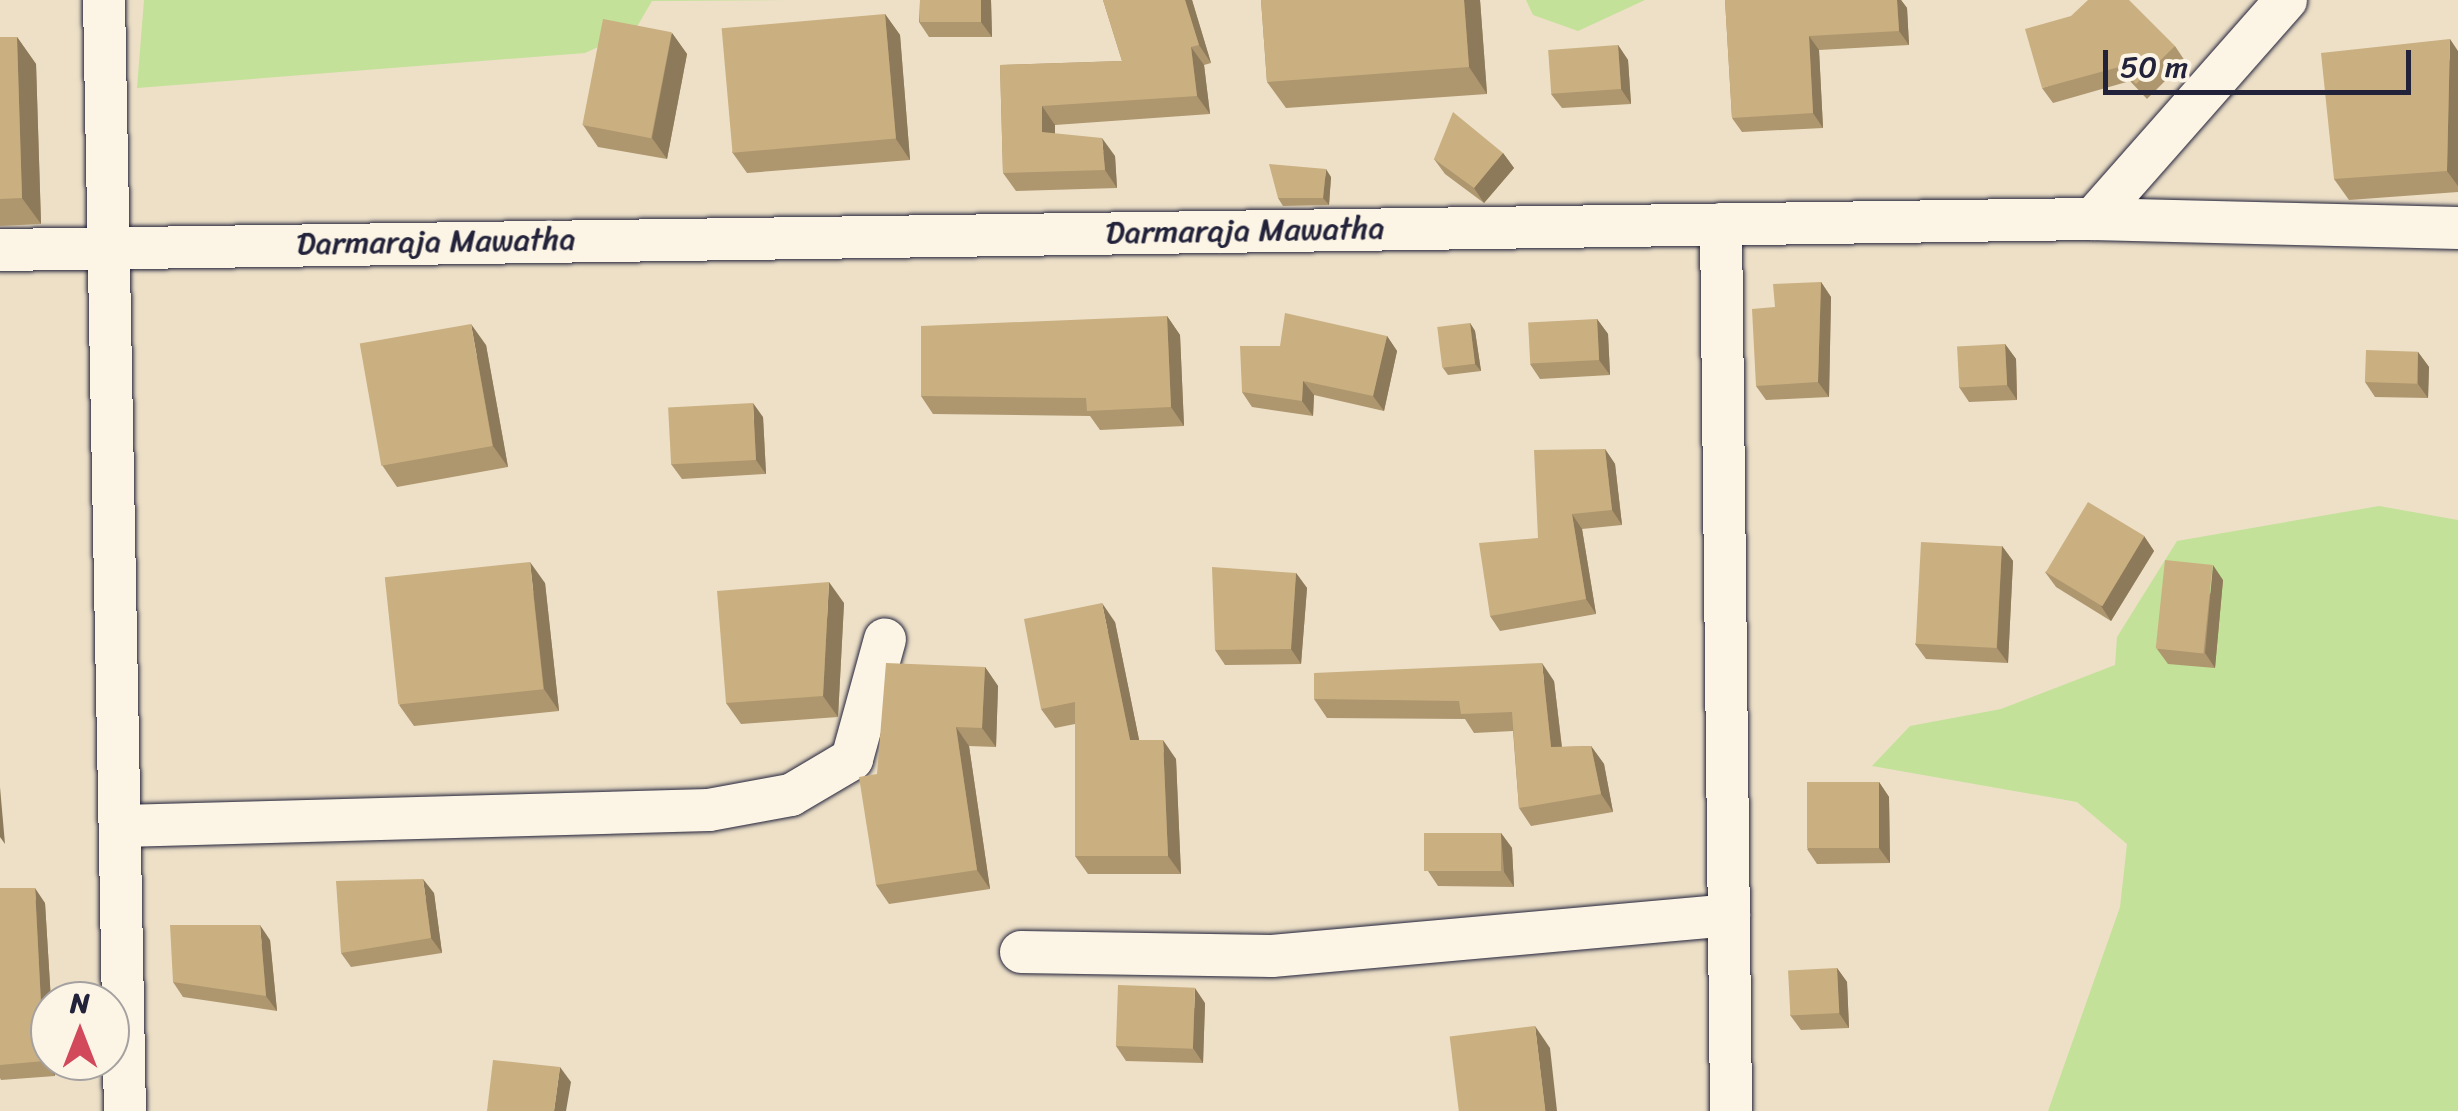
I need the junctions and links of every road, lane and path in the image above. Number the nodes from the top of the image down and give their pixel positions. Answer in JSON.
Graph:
{"nodes":[{"id":1,"x":104,"y":0,"type":"edge"},
{"id":2,"x":2286,"y":0,"type":"edge"},
{"id":3,"x":2094,"y":218,"type":"junction"},
{"id":4,"x":1722,"y":224,"type":"junction"},
{"id":5,"x":2458,"y":228,"type":"edge"},
{"id":6,"x":106,"y":247,"type":"junction"},
{"id":7,"x":0,"y":250,"type":"edge"},
{"id":8,"x":886,"y":639,"type":"dead end"},
{"id":9,"x":122,"y":826,"type":"junction"},
{"id":10,"x":1729,"y":914,"type":"junction"},
{"id":11,"x":1022,"y":952,"type":"dead end"},
{"id":12,"x":125,"y":1111,"type":"edge"},
{"id":13,"x":1731,"y":1111,"type":"edge"}],
"edges":[{"from":1,"to":6,"type":"street"},
{"from":2,"to":3,"type":"street"},
{"from":3,"to":4,"type":"street","name":"Darmaraja Mawatha"},
{"from":3,"to":5,"type":"street","name":"Darmaraja Mawatha"},
{"from":4,"to":6,"type":"street","name":"Darmaraja Mawatha"},
{"from":4,"to":10,"type":"street"},
{"from":6,"to":7,"type":"street","name":"Darmaraja Mawatha"},
{"from":6,"to":9,"type":"street"},
{"from":8,"to":9,"type":"street"},
{"from":9,"to":12,"type":"street"},
{"from":10,"to":11,"type":"street"},
{"from":10,"to":13,"type":"street"}]}
